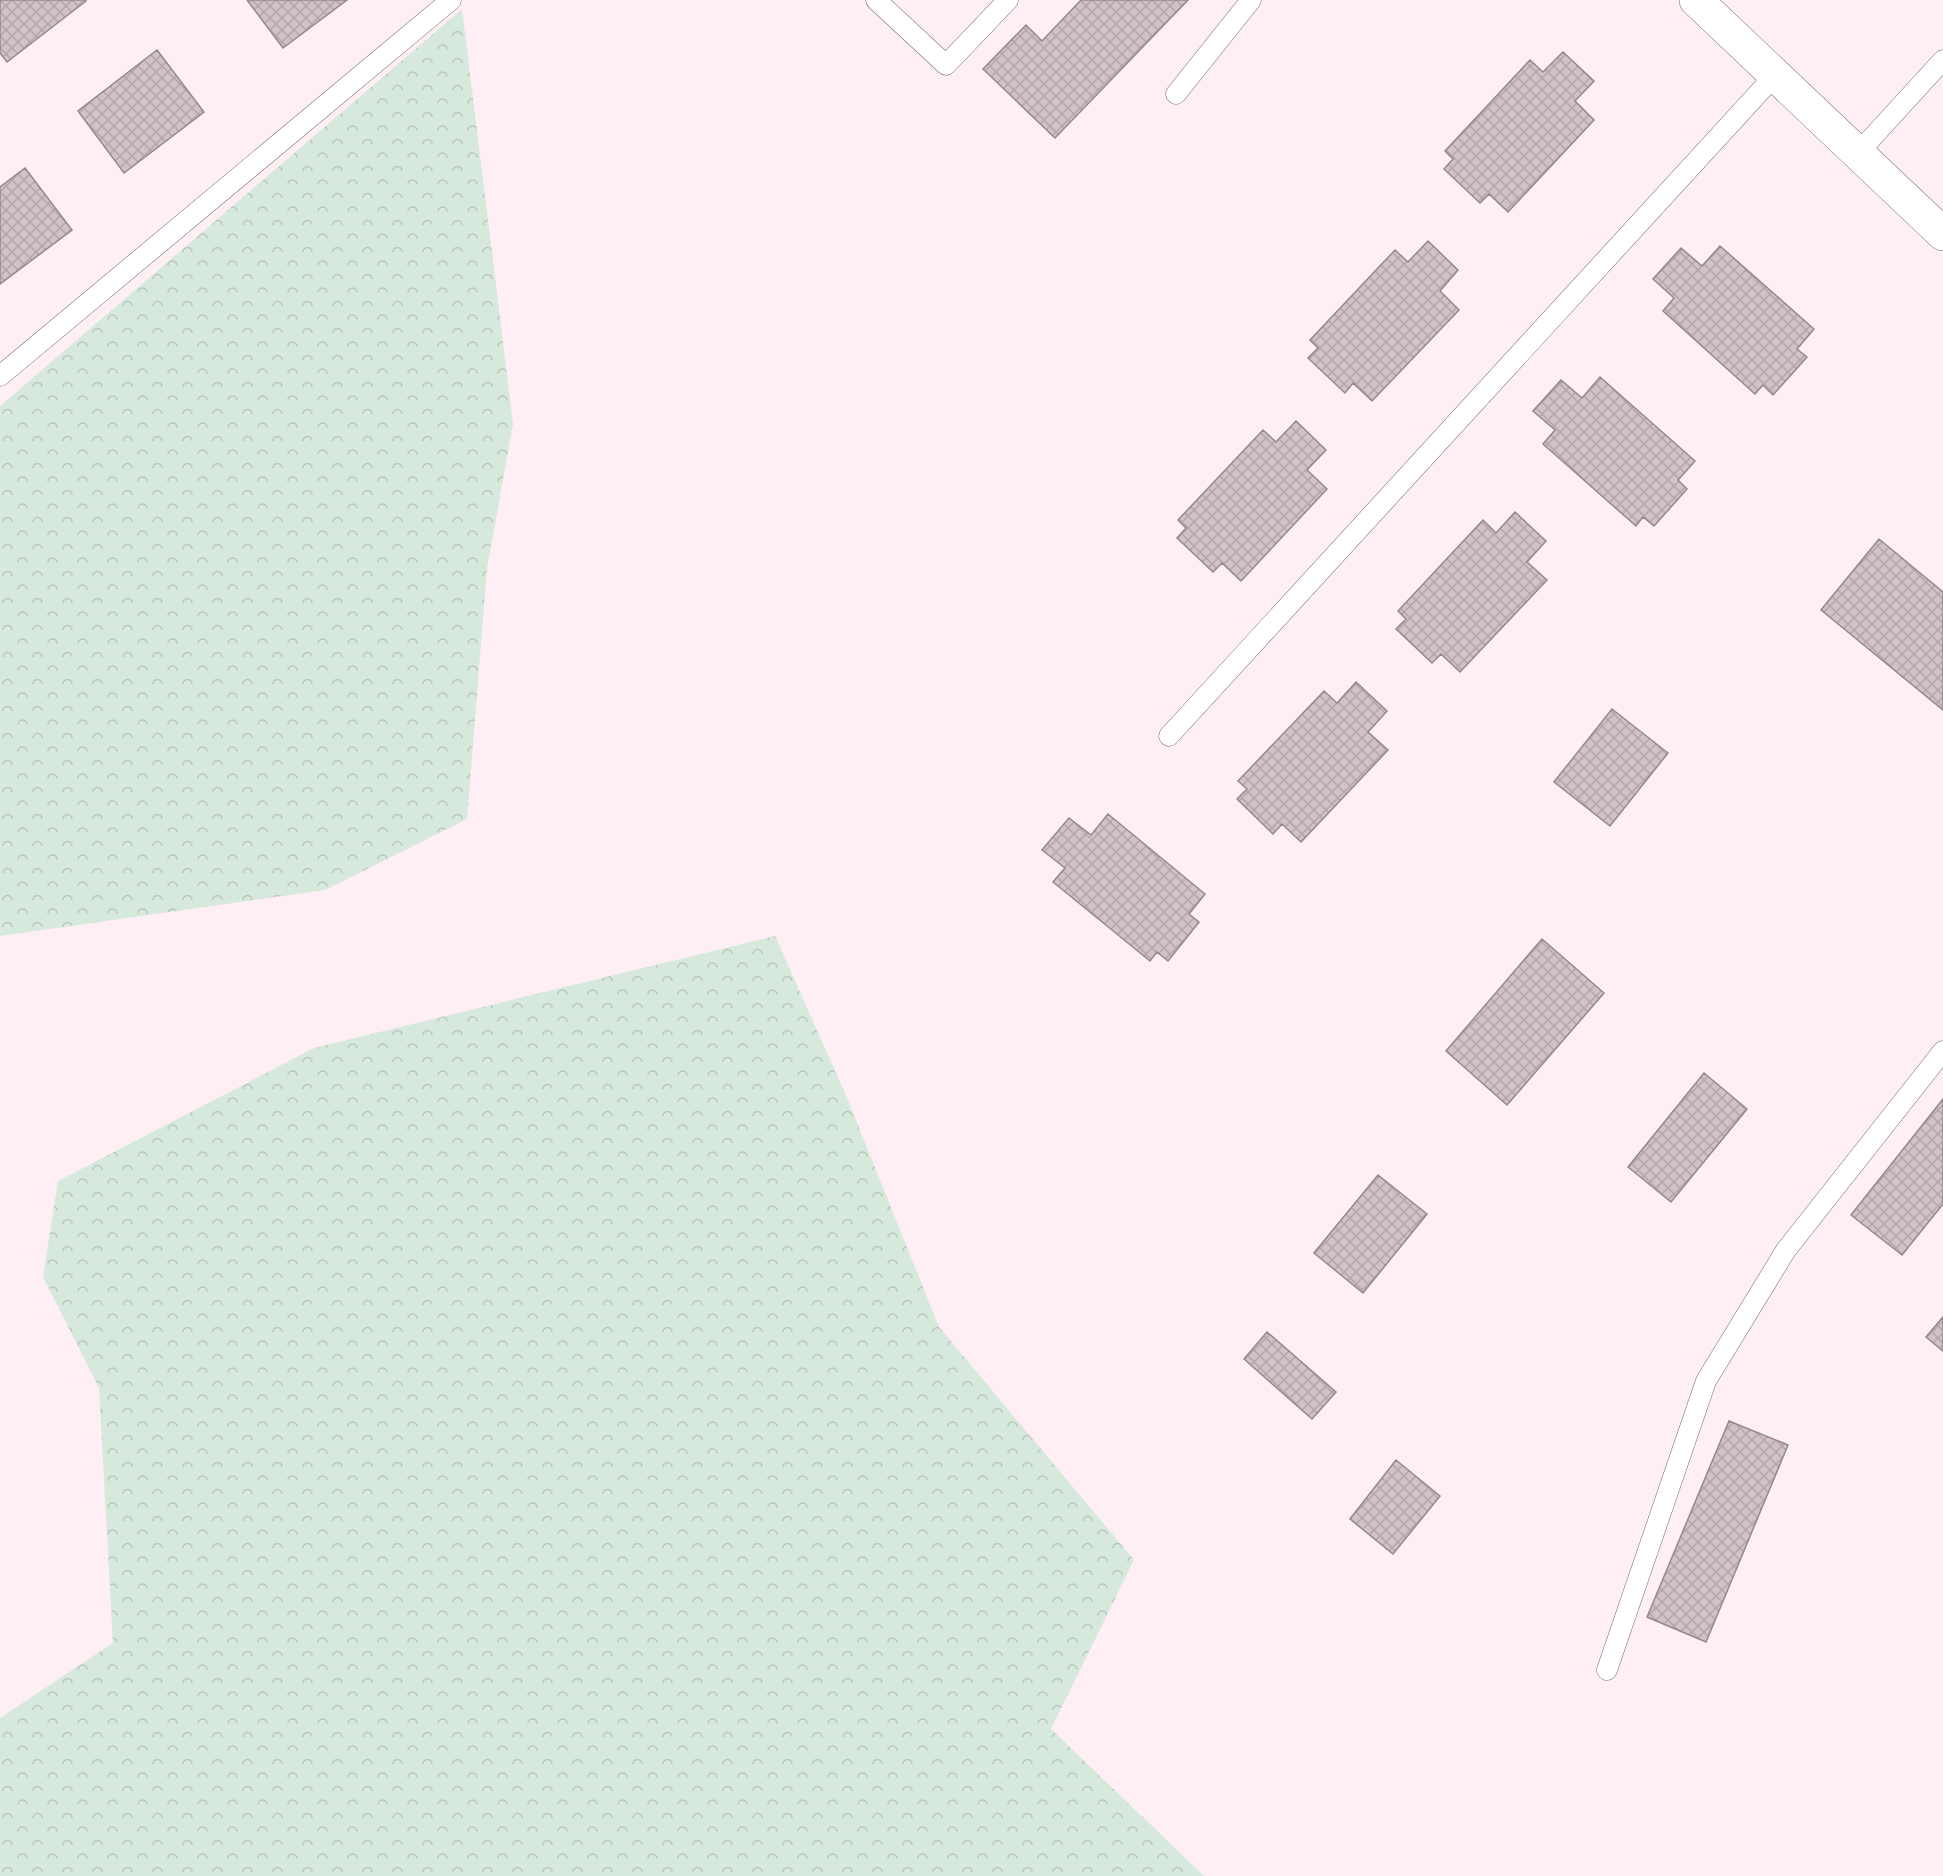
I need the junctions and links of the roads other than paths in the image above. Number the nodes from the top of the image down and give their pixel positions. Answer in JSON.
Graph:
{"nodes":[{"id":1,"x":451,"y":0,"type":"edge"},
{"id":2,"x":876,"y":0,"type":"edge"},
{"id":3,"x":1008,"y":0,"type":"edge"},
{"id":4,"x":1251,"y":0,"type":"edge"},
{"id":5,"x":1696,"y":0,"type":"edge"},
{"id":6,"x":1943,"y":60,"type":"edge"},
{"id":7,"x":1776,"y":74,"type":"junction"},
{"id":8,"x":1176,"y":94,"type":"dead end"},
{"id":9,"x":1858,"y":153,"type":"junction"},
{"id":10,"x":1943,"y":234,"type":"edge"},
{"id":11,"x":0,"y":376,"type":"edge"},
{"id":12,"x":1169,"y":736,"type":"dead end"},
{"id":13,"x":1943,"y":1051,"type":"edge"},
{"id":14,"x":1607,"y":1670,"type":"dead end"}],
"edges":[{"from":1,"to":11,"type":"lane"},
{"from":2,"to":3,"type":"lane"},
{"from":4,"to":8,"type":"lane"},
{"from":5,"to":7,"type":"street"},
{"from":6,"to":9,"type":"lane"},
{"from":7,"to":9,"type":"street"},
{"from":7,"to":12,"type":"lane"},
{"from":9,"to":10,"type":"street"},
{"from":13,"to":14,"type":"lane"}]}
